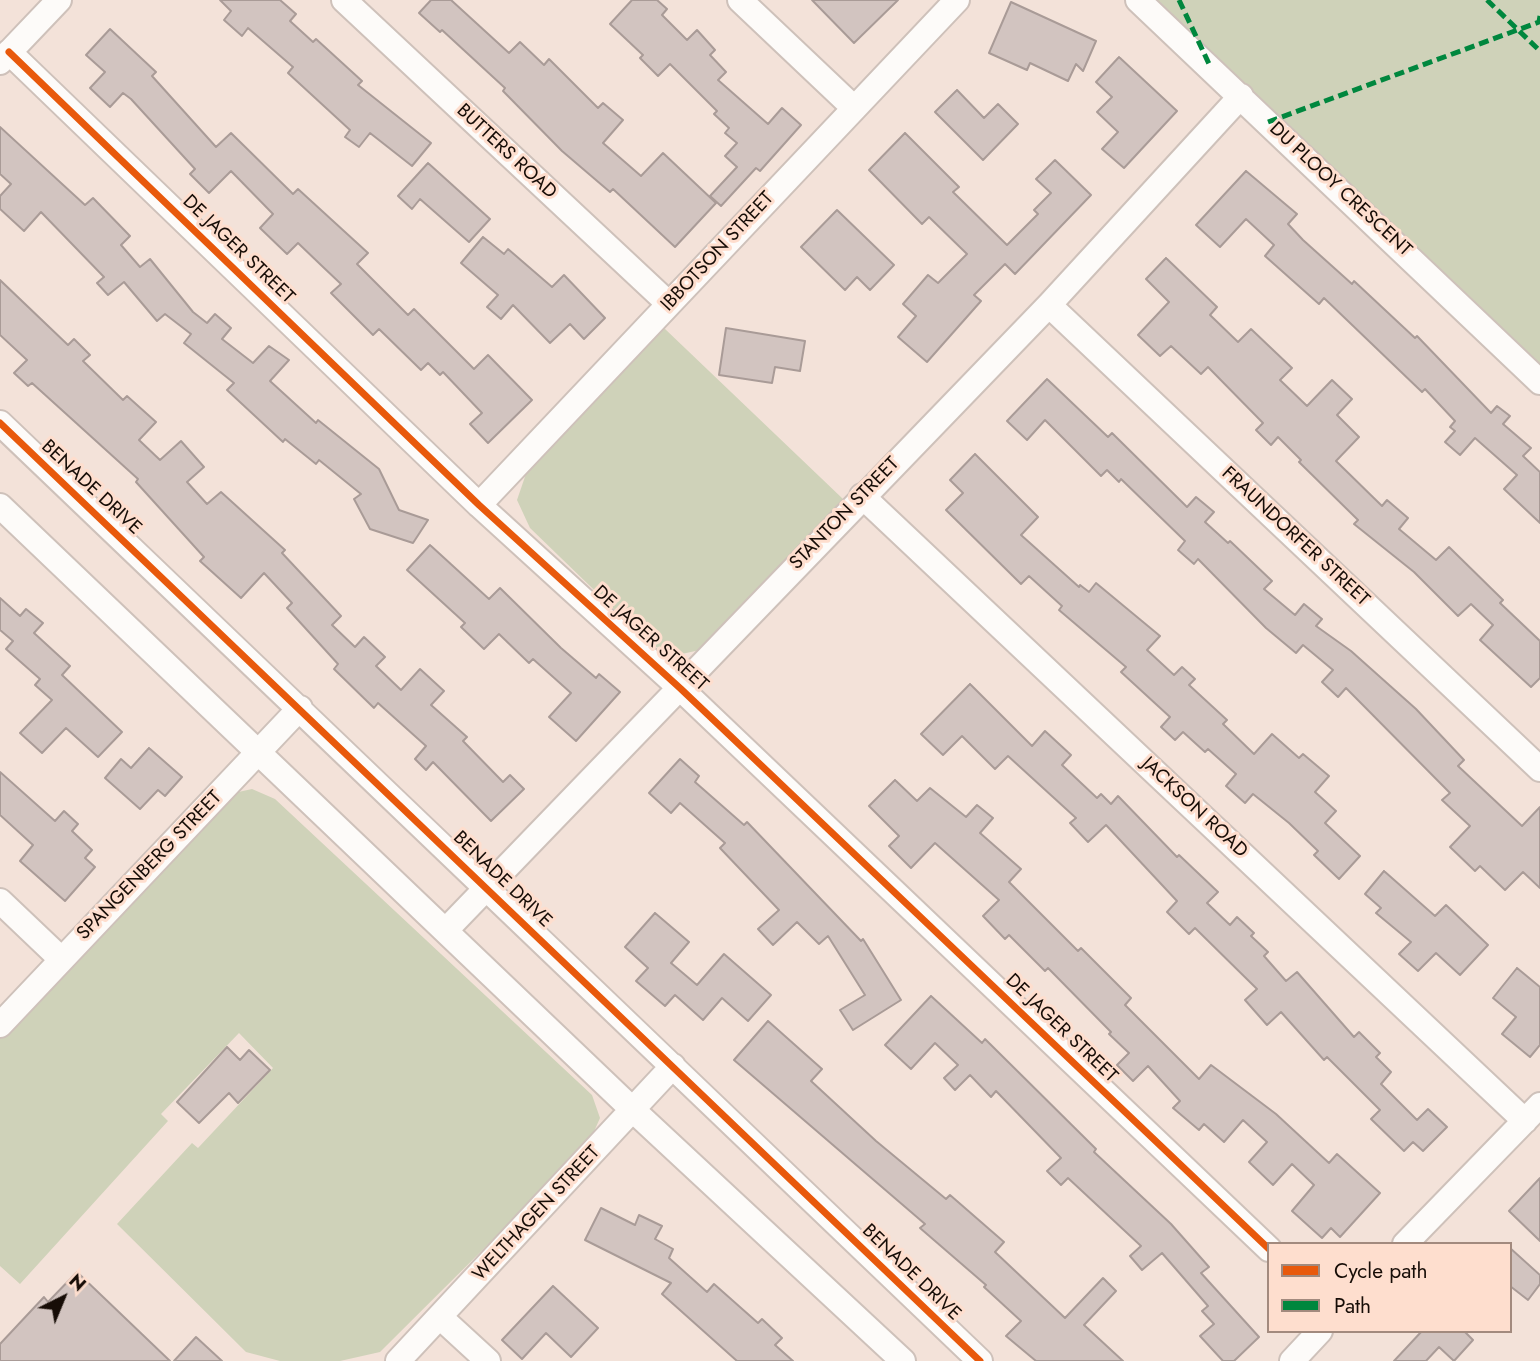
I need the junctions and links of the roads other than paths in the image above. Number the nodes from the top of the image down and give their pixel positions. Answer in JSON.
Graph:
{"nodes":[{"id":1,"x":59,"y":0,"type":"edge"},
{"id":2,"x":344,"y":0,"type":"edge"},
{"id":3,"x":740,"y":0,"type":"edge"},
{"id":4,"x":957,"y":0,"type":"edge"},
{"id":5,"x":1138,"y":0,"type":"edge"},
{"id":6,"x":5,"y":57,"type":"edge"},
{"id":7,"x":1241,"y":96,"type":"junction"},
{"id":8,"x":854,"y":108,"type":"junction"},
{"id":9,"x":669,"y":304,"type":"junction"},
{"id":10,"x":1049,"y":305,"type":"junction"},
{"id":11,"x":1540,"y":382,"type":"edge"},
{"id":12,"x":0,"y":423,"type":"edge"},
{"id":13,"x":862,"y":496,"type":"junction"},
{"id":14,"x":479,"y":505,"type":"junction"},
{"id":15,"x":0,"y":506,"type":"edge"},
{"id":16,"x":681,"y":689,"type":"junction"},
{"id":17,"x":300,"y":708,"type":"junction"},
{"id":18,"x":259,"y":752,"type":"junction"},
{"id":19,"x":1540,"y":769,"type":"edge"},
{"id":20,"x":488,"y":888,"type":"junction"},
{"id":21,"x":0,"y":901,"type":"edge"},
{"id":22,"x":446,"y":930,"type":"junction"},
{"id":23,"x":61,"y":959,"type":"junction"},
{"id":24,"x":0,"y":1025,"type":"edge"},
{"id":25,"x":673,"y":1066,"type":"junction"},
{"id":26,"x":634,"y":1111,"type":"junction"},
{"id":27,"x":1533,"y":1113,"type":"edge"},
{"id":28,"x":1407,"y":1242,"type":"edge"},
{"id":29,"x":1267,"y":1247,"type":"edge"},
{"id":30,"x":440,"y":1317,"type":"junction"},
{"id":31,"x":1318,"y":1333,"type":"edge"},
{"id":32,"x":398,"y":1361,"type":"edge"},
{"id":33,"x":488,"y":1361,"type":"edge"},
{"id":34,"x":903,"y":1361,"type":"edge"},
{"id":35,"x":980,"y":1361,"type":"edge"},
{"id":36,"x":1292,"y":1361,"type":"edge"}],
"edges":[{"from":1,"to":6,"type":"street"},
{"from":2,"to":9,"type":"street","name":"BUTTERS ROAD"},
{"from":3,"to":8,"type":"street"},
{"from":4,"to":8,"type":"street","name":"IBBOTSON STREET"},
{"from":5,"to":7,"type":"street","name":"DU PLOOY CRESCENT"},
{"from":6,"to":14,"type":"street","name":"DE JAGER STREET"},
{"from":7,"to":10,"type":"street","name":"STANTON STREET"},
{"from":7,"to":11,"type":"street","name":"DU PLOOY CRESCENT"},
{"from":8,"to":9,"type":"street","name":"IBBOTSON STREET"},
{"from":9,"to":14,"type":"street","name":"IBBOTSON STREET"},
{"from":10,"to":13,"type":"street","name":"STANTON STREET"},
{"from":10,"to":19,"type":"street","name":"FRAUNDORFER STREET"},
{"from":12,"to":17,"type":"street","name":"BENADE DRIVE"},
{"from":13,"to":16,"type":"street","name":"STANTON STREET"},
{"from":13,"to":27,"type":"street","name":"JACKSON ROAD"},
{"from":14,"to":16,"type":"street","name":"DE JAGER STREET"},
{"from":15,"to":18,"type":"street"},
{"from":16,"to":20,"type":"street","name":"STANTON STREET"},
{"from":16,"to":29,"type":"street","name":"DE JAGER STREET"},
{"from":17,"to":18,"type":"street","name":"SPANGENBERG STREET"},
{"from":17,"to":20,"type":"street","name":"BENADE DRIVE"},
{"from":18,"to":22,"type":"street"},
{"from":18,"to":23,"type":"street","name":"SPANGENBERG STREET"},
{"from":20,"to":22,"type":"street","name":"STANTON STREET"},
{"from":20,"to":25,"type":"street","name":"BENADE DRIVE"},
{"from":21,"to":23,"type":"street"},
{"from":22,"to":26,"type":"street"},
{"from":23,"to":24,"type":"street","name":"SPANGENBERG STREET"},
{"from":25,"to":26,"type":"street","name":"WELTHAGEN STREET"},
{"from":25,"to":35,"type":"street","name":"BENADE DRIVE"},
{"from":26,"to":30,"type":"street","name":"WELTHAGEN STREET"},
{"from":26,"to":34,"type":"street"},
{"from":27,"to":28,"type":"street"},
{"from":30,"to":32,"type":"street","name":"WELTHAGEN STREET"},
{"from":30,"to":33,"type":"street"},
{"from":31,"to":36,"type":"street"}]}
